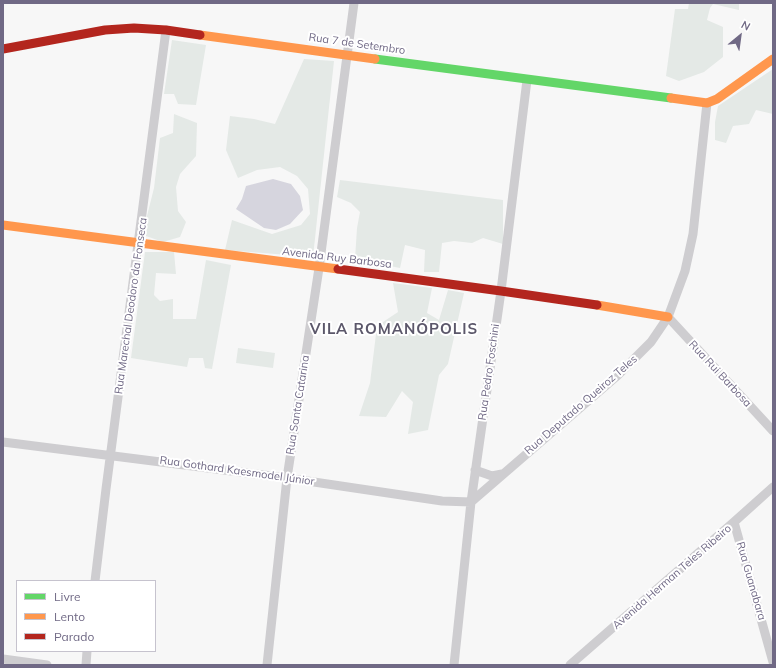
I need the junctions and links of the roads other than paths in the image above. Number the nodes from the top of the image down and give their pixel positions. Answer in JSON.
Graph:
{"nodes":[{"id":1,"x":354,"y":3,"type":"edge"},
{"id":2,"x":166,"y":30,"type":"junction"},
{"id":3,"x":3,"y":49,"type":"edge"},
{"id":4,"x":348,"y":55,"type":"junction"},
{"id":5,"x":773,"y":59,"type":"edge"},
{"id":6,"x":527,"y":80,"type":"junction"},
{"id":7,"x":708,"y":102,"type":"junction"},
{"id":8,"x":3,"y":225,"type":"edge"},
{"id":9,"x":139,"y":244,"type":"junction"},
{"id":10,"x":319,"y":268,"type":"junction"},
{"id":11,"x":501,"y":291,"type":"junction"},
{"id":12,"x":668,"y":317,"type":"junction"},
{"id":13,"x":773,"y":431,"type":"edge"},
{"id":14,"x":3,"y":442,"type":"edge"},
{"id":15,"x":111,"y":455,"type":"junction"},
{"id":16,"x":475,"y":470,"type":"junction"},
{"id":17,"x":503,"y":474,"type":"junction"},
{"id":18,"x":287,"y":478,"type":"junction"},
{"id":19,"x":773,"y":487,"type":"edge"},
{"id":20,"x":471,"y":502,"type":"junction"},
{"id":21,"x":734,"y":522,"type":"junction"},
{"id":22,"x":95,"y":580,"type":"edge"},
{"id":23,"x":87,"y":652,"type":"edge"},
{"id":24,"x":3,"y":659,"type":"edge"},
{"id":25,"x":773,"y":662,"type":"edge"},
{"id":26,"x":47,"y":665,"type":"edge"},
{"id":27,"x":86,"y":665,"type":"edge"},
{"id":28,"x":267,"y":665,"type":"edge"},
{"id":29,"x":454,"y":665,"type":"edge"},
{"id":30,"x":570,"y":665,"type":"edge"}],
"edges":[{"from":1,"to":4,"type":"street","name":"Rua Santa Catarina"},
{"from":2,"to":3,"type":"street","name":"Rua 7 de Setembro"},
{"from":2,"to":4,"type":"street","name":"Rua 7 de Setembro"},
{"from":2,"to":9,"type":"street","name":"Rua Marechal Deodoro da Fonseca"},
{"from":4,"to":6,"type":"street","name":"Rua 7 de Setembro"},
{"from":4,"to":10,"type":"street","name":"Rua Santa Catarina"},
{"from":5,"to":7,"type":"street"},
{"from":6,"to":7,"type":"street","name":"Rua 7 de Setembro"},
{"from":6,"to":11,"type":"street","name":"Rua Pedro Foschini"},
{"from":7,"to":12,"type":"street","name":"Rua Deputado Queiroz Teles"},
{"from":8,"to":9,"type":"street","name":"Avenida Ruy Barbosa"},
{"from":9,"to":10,"type":"street","name":"Avenida Ruy Barbosa"},
{"from":9,"to":15,"type":"street","name":"Rua Marechal Deodoro da Fonseca"},
{"from":10,"to":11,"type":"street","name":"Avenida Ruy Barbosa"},
{"from":10,"to":18,"type":"street","name":"Rua Santa Catarina"},
{"from":11,"to":12,"type":"street","name":"Avenida Ruy Barbosa"},
{"from":11,"to":16,"type":"street","name":"Rua Pedro Foschini"},
{"from":12,"to":13,"type":"street","name":"Rua Rui Barbosa"},
{"from":12,"to":17,"type":"street","name":"Rua Deputado Queiroz Teles"},
{"from":14,"to":15,"type":"street","name":"Rua Gothard Kaesmodel Júnior"},
{"from":15,"to":18,"type":"street","name":"Rua Gothard Kaesmodel Júnior"},
{"from":15,"to":22,"type":"street","name":"Rua Marechal Deodoro da Fonseca"},
{"from":16,"to":17,"type":"street"},
{"from":16,"to":20,"type":"street","name":"Rua Pedro Foschini"},
{"from":17,"to":20,"type":"street","name":"Rua Deputado Queiroz Teles"},
{"from":18,"to":20,"type":"street","name":"Rua Gothard Kaesmodel Júnior"},
{"from":18,"to":28,"type":"street","name":"Rua Santa Catarina"},
{"from":19,"to":21,"type":"street","name":"Avenida Herman Teles Ribeiro"},
{"from":20,"to":29,"type":"street","name":"Rua Pedro Foschini"},
{"from":21,"to":25,"type":"street","name":"Rua Guanabara"},
{"from":21,"to":30,"type":"street","name":"Avenida Herman Teles Ribeiro"},
{"from":23,"to":27,"type":"street"},
{"from":24,"to":26,"type":"street"}]}
